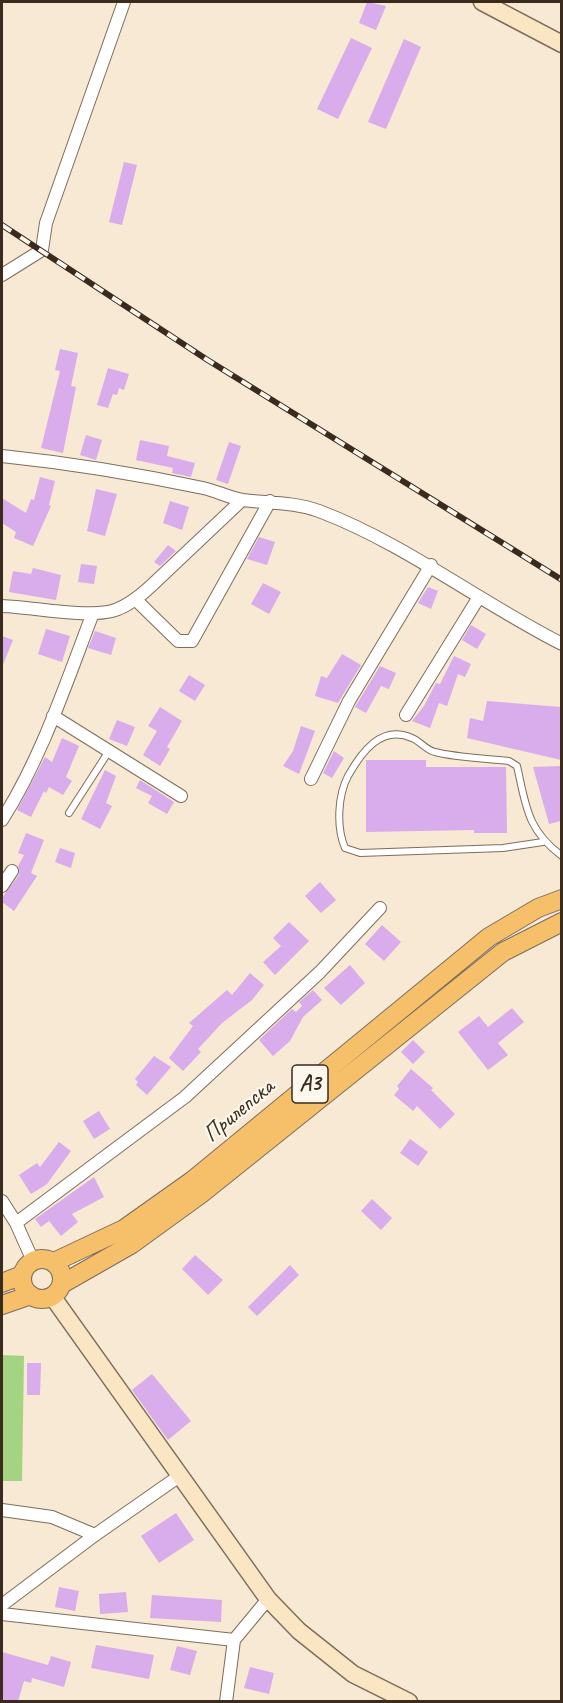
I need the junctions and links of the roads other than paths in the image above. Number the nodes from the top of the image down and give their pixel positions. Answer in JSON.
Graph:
{"nodes":[{"id":1,"x":124,"y":2,"type":"edge"},
{"id":2,"x":482,"y":2,"type":"edge"},
{"id":3,"x":561,"y":44,"type":"edge"},
{"id":4,"x":2,"y":275,"type":"edge"},
{"id":5,"x":2,"y":456,"type":"edge"},
{"id":6,"x":242,"y":500,"type":"junction"},
{"id":7,"x":270,"y":501,"type":"junction"},
{"id":8,"x":431,"y":565,"type":"junction"},
{"id":9,"x":479,"y":597,"type":"junction"},
{"id":10,"x":136,"y":600,"type":"junction"},
{"id":11,"x":2,"y":606,"type":"edge"},
{"id":12,"x":93,"y":613,"type":"junction"},
{"id":13,"x":561,"y":644,"type":"edge"},
{"id":14,"x":406,"y":715,"type":"dead end"},
{"id":15,"x":53,"y":716,"type":"junction"},
{"id":16,"x":109,"y":751,"type":"junction"},
{"id":17,"x":311,"y":779,"type":"dead end"},
{"id":18,"x":181,"y":796,"type":"dead end"},
{"id":19,"x":69,"y":813,"type":"dead end"},
{"id":20,"x":2,"y":820,"type":"edge"},
{"id":21,"x":543,"y":842,"type":"junction"},
{"id":22,"x":561,"y":856,"type":"edge"},
{"id":23,"x":12,"y":871,"type":"dead end"},
{"id":24,"x":2,"y":886,"type":"edge"},
{"id":25,"x":561,"y":899,"type":"edge"},
{"id":26,"x":380,"y":908,"type":"dead end"},
{"id":27,"x":561,"y":922,"type":"edge"},
{"id":28,"x":2,"y":1202,"type":"edge"},
{"id":29,"x":16,"y":1223,"type":"junction"},
{"id":30,"x":54,"y":1262,"type":"junction"},
{"id":31,"x":28,"y":1268,"type":"junction"},
{"id":32,"x":2,"y":1283,"type":"edge"},
{"id":33,"x":57,"y":1290,"type":"junction"},
{"id":34,"x":31,"y":1295,"type":"junction"},
{"id":35,"x":2,"y":1305,"type":"edge"},
{"id":36,"x":178,"y":1477,"type":"junction"},
{"id":37,"x":2,"y":1510,"type":"edge"},
{"id":38,"x":94,"y":1535,"type":"junction"},
{"id":39,"x":268,"y":1599,"type":"junction"},
{"id":40,"x":2,"y":1605,"type":"edge"},
{"id":41,"x":2,"y":1614,"type":"edge"},
{"id":42,"x":234,"y":1640,"type":"junction"},
{"id":43,"x":226,"y":1701,"type":"edge"},
{"id":44,"x":409,"y":1701,"type":"edge"}],
"edges":[{"from":1,"to":4,"type":"street"},
{"from":2,"to":3,"type":"street"},
{"from":5,"to":6,"type":"street"},
{"from":6,"to":7,"type":"street"},
{"from":6,"to":10,"type":"street"},
{"from":7,"to":8,"type":"street"},
{"from":7,"to":10,"type":"street"},
{"from":8,"to":9,"type":"street"},
{"from":8,"to":17,"type":"street"},
{"from":9,"to":13,"type":"street"},
{"from":9,"to":14,"type":"street"},
{"from":10,"to":12,"type":"street"},
{"from":11,"to":12,"type":"street"},
{"from":12,"to":15,"type":"street"},
{"from":15,"to":16,"type":"street"},
{"from":15,"to":20,"type":"street"},
{"from":16,"to":18,"type":"street"},
{"from":16,"to":19,"type":"lane"},
{"from":21,"to":21,"type":"lane"},
{"from":21,"to":22,"type":"lane"},
{"from":23,"to":24,"type":"street"},
{"from":25,"to":30,"type":"main road","name":"Прилепска","number":"A3"},
{"from":26,"to":29,"type":"street"},
{"from":27,"to":33,"type":"main road","name":"Прилепска","number":"A3"},
{"from":28,"to":29,"type":"street"},
{"from":29,"to":31,"type":"street"},
{"from":30,"to":31,"type":"main road","number":"A3"},
{"from":30,"to":33,"type":"main road"},
{"from":31,"to":32,"type":"main road","number":"A3"},
{"from":31,"to":34,"type":"main road"},
{"from":33,"to":34,"type":"main road"},
{"from":33,"to":36,"type":"street"},
{"from":34,"to":35,"type":"main road"},
{"from":36,"to":38,"type":"street"},
{"from":36,"to":39,"type":"street"},
{"from":37,"to":38,"type":"street"},
{"from":38,"to":40,"type":"street"},
{"from":39,"to":42,"type":"street"},
{"from":39,"to":44,"type":"street"},
{"from":41,"to":42,"type":"street"},
{"from":42,"to":43,"type":"street"}]}
